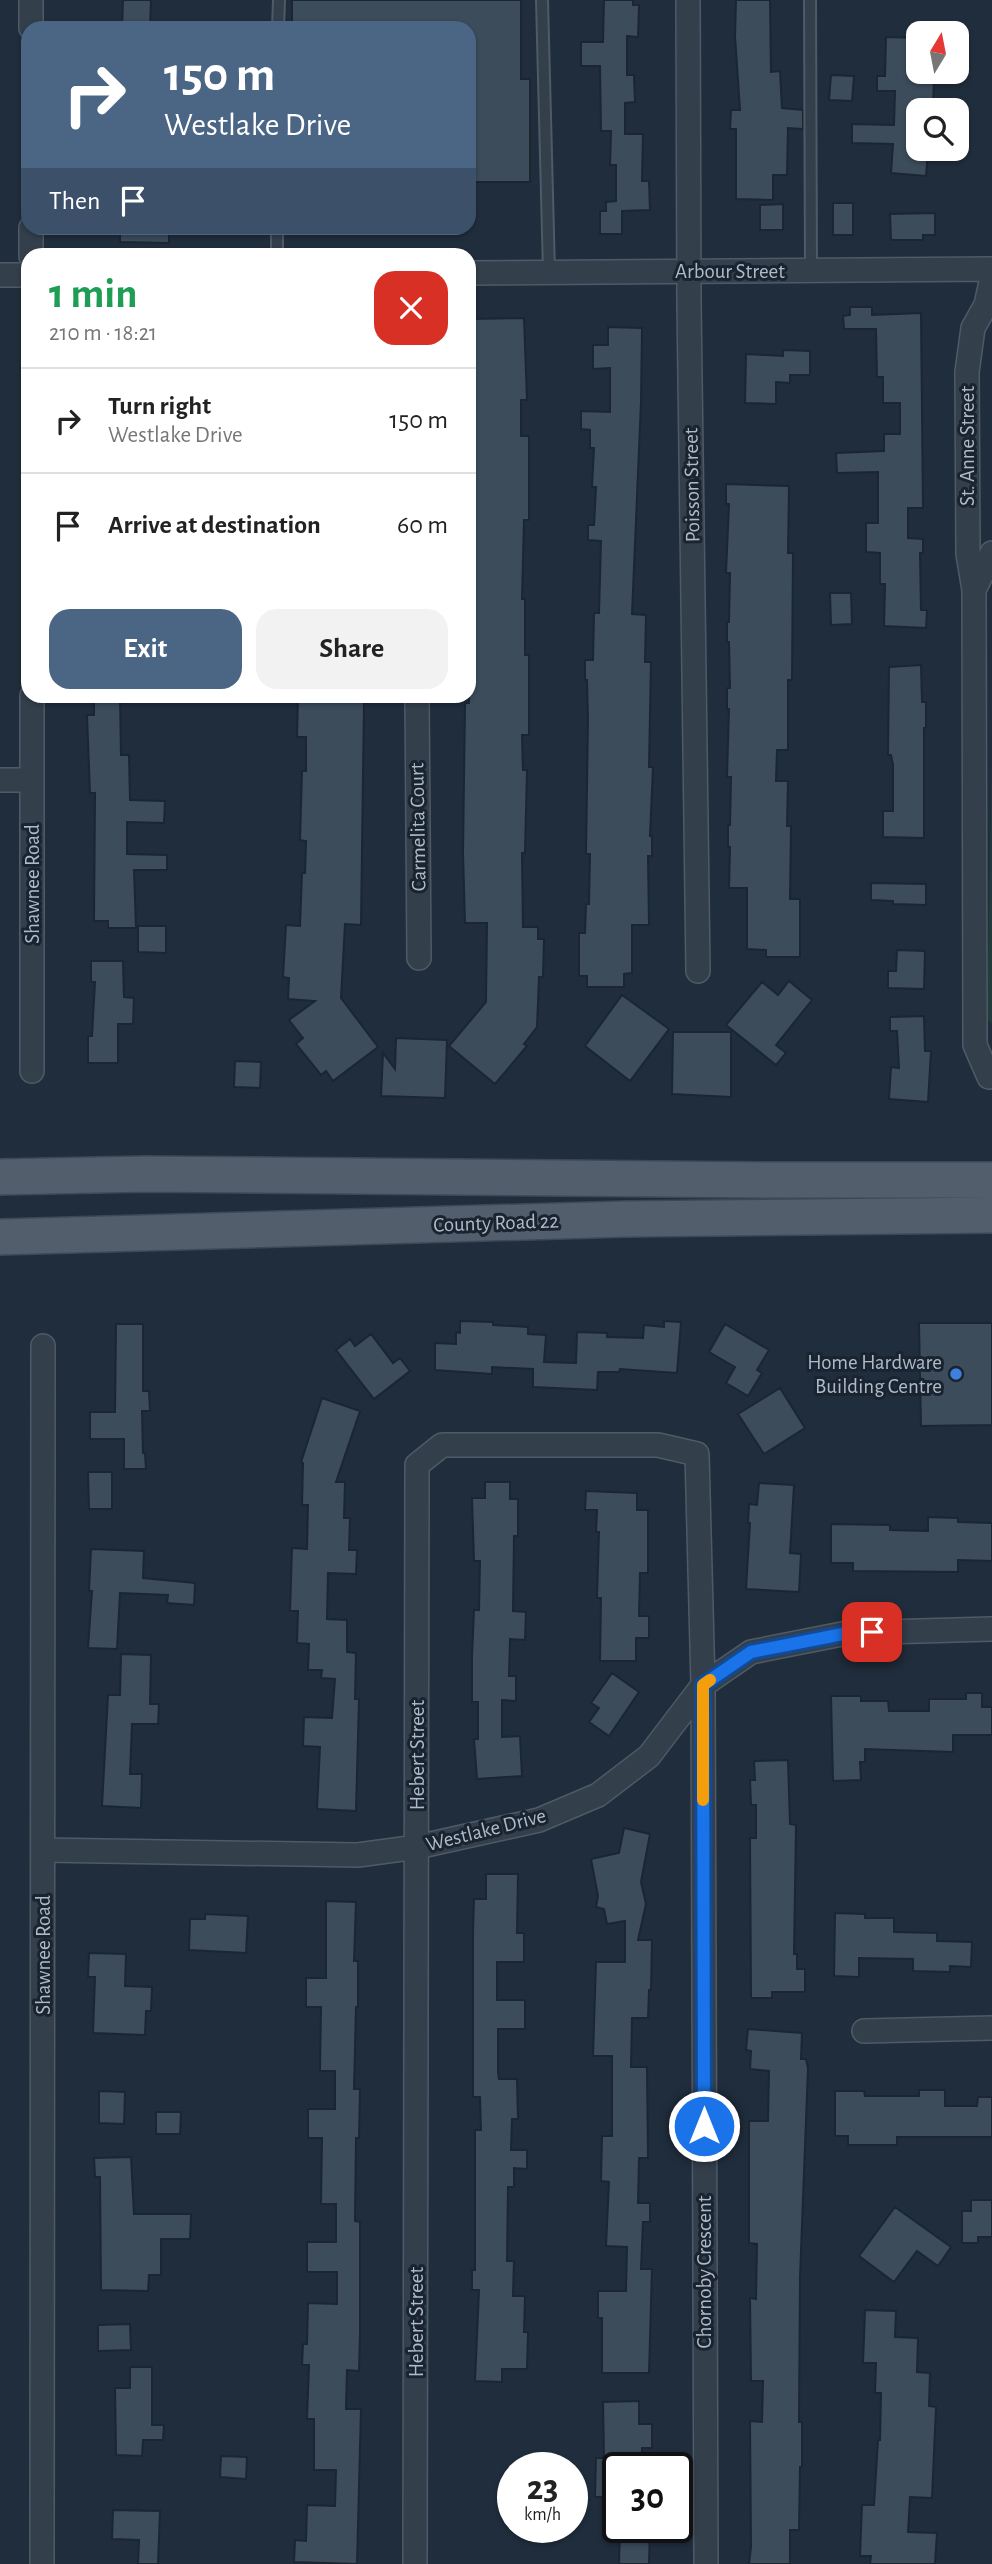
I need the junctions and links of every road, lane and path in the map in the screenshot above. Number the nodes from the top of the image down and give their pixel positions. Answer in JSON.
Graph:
{"nodes":[{"id":1,"x":31,"y":0,"type":"edge"},
{"id":2,"x":279,"y":0,"type":"edge"},
{"id":3,"x":542,"y":0,"type":"edge"},
{"id":4,"x":688,"y":0,"type":"edge"},
{"id":5,"x":810,"y":0,"type":"edge"},
{"id":6,"x":31,"y":21,"type":"edge"},
{"id":7,"x":278,"y":21,"type":"edge"},
{"id":8,"x":992,"y":269,"type":"edge"},
{"id":9,"x":811,"y":270,"type":"junction"},
{"id":10,"x":689,"y":271,"type":"junction"},
{"id":11,"x":549,"y":272,"type":"junction"},
{"id":12,"x":476,"y":273,"type":"edge"},
{"id":13,"x":0,"y":275,"type":"edge"},
{"id":14,"x":21,"y":275,"type":"edge"},
{"id":15,"x":992,"y":277,"type":"edge"},
{"id":16,"x":989,"y":313,"type":"edge"},
{"id":17,"x":992,"y":552,"type":"edge"},
{"id":18,"x":983,"y":590,"type":"edge"},
{"id":19,"x":32,"y":703,"type":"edge"},
{"id":20,"x":417,"y":703,"type":"edge"},
{"id":21,"x":0,"y":780,"type":"edge"},
{"id":22,"x":32,"y":780,"type":"junction"},
{"id":23,"x":419,"y":958,"type":"dead end"},
{"id":24,"x":698,"y":971,"type":"dead end"},
{"id":25,"x":983,"y":1046,"type":"edge"},
{"id":26,"x":32,"y":1071,"type":"dead end"},
{"id":27,"x":989,"y":1077,"type":"dead end"},
{"id":28,"x":0,"y":1177,"type":"edge"},
{"id":29,"x":992,"y":1180,"type":"edge"},
{"id":30,"x":992,"y":1215,"type":"edge"},
{"id":31,"x":0,"y":1237,"type":"edge"},
{"id":32,"x":43,"y":1346,"type":"dead end"},
{"id":33,"x":992,"y":1629,"type":"edge"},
{"id":34,"x":703,"y":1685,"type":"junction"},
{"id":35,"x":417,"y":1847,"type":"junction"},
{"id":36,"x":43,"y":1850,"type":"junction"},
{"id":37,"x":992,"y":2028,"type":"edge"},
{"id":38,"x":864,"y":2031,"type":"dead end"},
{"id":39,"x":42,"y":2564,"type":"edge"},
{"id":40,"x":415,"y":2564,"type":"edge"},
{"id":41,"x":706,"y":2564,"type":"edge"}],
"edges":[{"from":1,"to":6,"type":"street"},
{"from":2,"to":7,"type":"lane"},
{"from":3,"to":11,"type":"lane"},
{"from":4,"to":10,"type":"street","name":"Poisson Street"},
{"from":5,"to":9,"type":"lane"},
{"from":8,"to":9,"type":"street","name":"Arbour Street"},
{"from":9,"to":10,"type":"street","name":"Arbour Street"},
{"from":10,"to":11,"type":"street","name":"Arbour Street"},
{"from":10,"to":24,"type":"street","name":"Poisson Street"},
{"from":11,"to":12,"type":"street","name":"Arbour Street"},
{"from":13,"to":14,"type":"street"},
{"from":15,"to":16,"type":"street","name":"St. Anne Street"},
{"from":16,"to":18,"type":"street","name":"St. Anne Street"},
{"from":17,"to":18,"type":"street","name":"St. Anne Street"},
{"from":18,"to":25,"type":"street","name":"St. Anne Street"},
{"from":19,"to":22,"type":"street","name":"Shawnee Road"},
{"from":20,"to":23,"type":"street","name":"Carmelita Court"},
{"from":21,"to":22,"type":"street"},
{"from":22,"to":26,"type":"street","name":"Shawnee Road"},
{"from":25,"to":27,"type":"street","name":"St. Anne Street"},
{"from":28,"to":29,"type":"main road","name":"County Road 22"},
{"from":30,"to":31,"type":"main road","name":"County Road 22"},
{"from":32,"to":36,"type":"street","name":"Shawnee Road"},
{"from":33,"to":34,"type":"street","name":"Westlake Drive"},
{"from":34,"to":35,"type":"street","name":"Westlake Drive"},
{"from":34,"to":35,"type":"street","name":"Hebert Street"},
{"from":34,"to":41,"type":"street","name":"Chornoby Crescent"},
{"from":35,"to":36,"type":"street","name":"Westlake Drive"},
{"from":35,"to":40,"type":"street","name":"Hebert Street"},
{"from":36,"to":39,"type":"street","name":"Shawnee Road"},
{"from":37,"to":38,"type":"street"}]}
